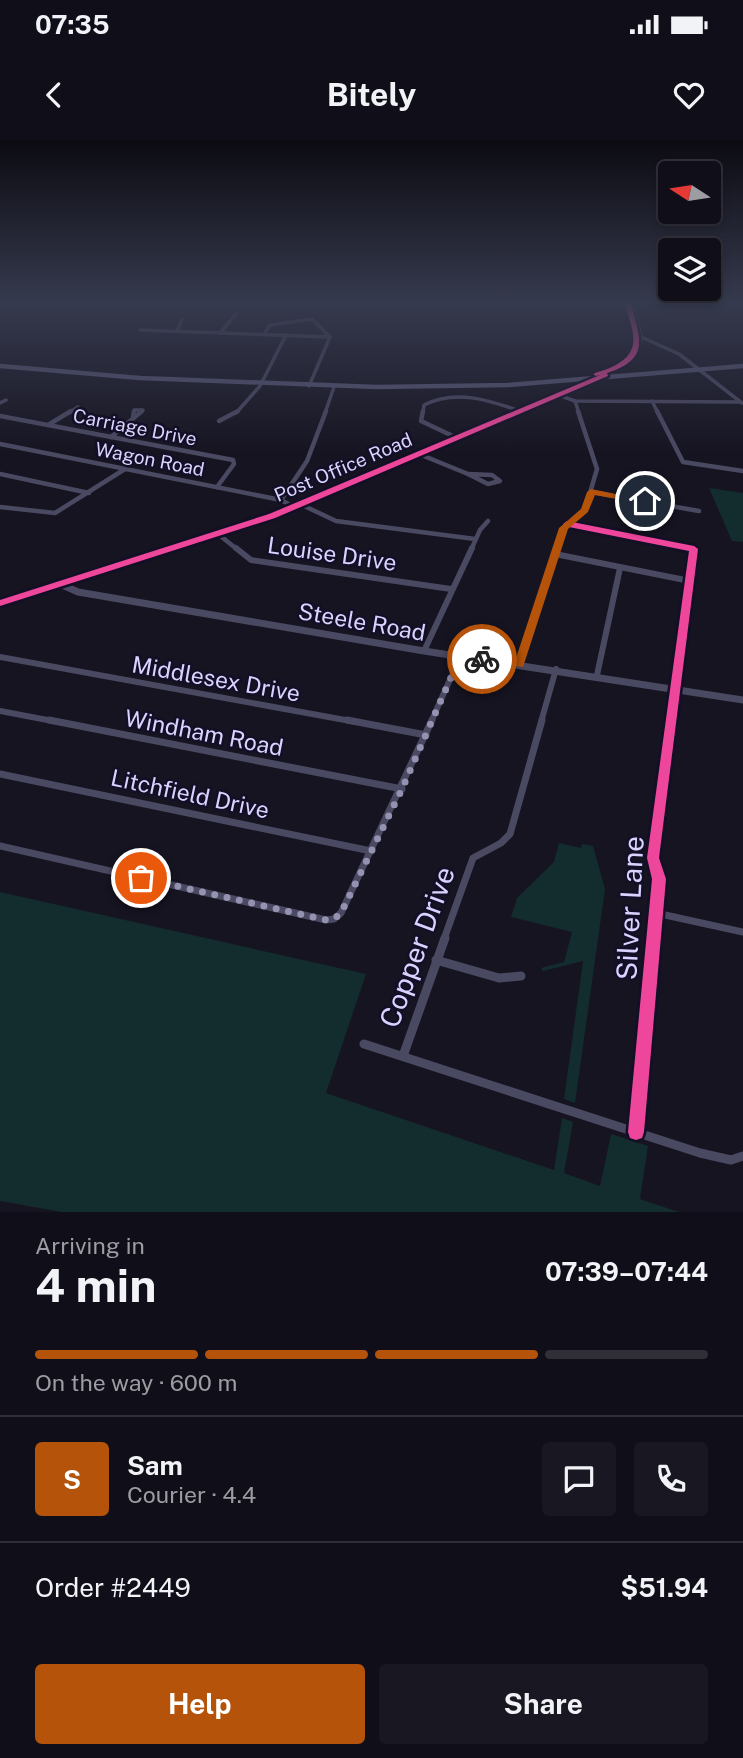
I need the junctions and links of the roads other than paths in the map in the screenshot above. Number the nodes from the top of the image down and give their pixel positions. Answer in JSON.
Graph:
{"nodes":[{"id":1,"x":277,"y":353,"type":"edge"},
{"id":2,"x":323,"y":353,"type":"edge"},
{"id":3,"x":637,"y":353,"type":"edge"},
{"id":4,"x":677,"y":353,"type":"edge"},
{"id":5,"x":0,"y":366,"type":"edge"},
{"id":6,"x":743,"y":366,"type":"edge"},
{"id":7,"x":704,"y":369,"type":"junction"},
{"id":8,"x":606,"y":375,"type":"junction"},
{"id":9,"x":261,"y":384,"type":"junction"},
{"id":10,"x":309,"y":386,"type":"junction"},
{"id":11,"x":334,"y":387,"type":"junction"},
{"id":12,"x":558,"y":395,"type":"junction"},
{"id":13,"x":6,"y":400,"type":"dead end"},
{"id":14,"x":575,"y":401,"type":"junction"},
{"id":15,"x":652,"y":401,"type":"junction"},
{"id":16,"x":742,"y":401,"type":"edge"},
{"id":17,"x":0,"y":403,"type":"edge"},
{"id":18,"x":78,"y":407,"type":"dead end"},
{"id":19,"x":520,"y":411,"type":"junction"},
{"id":20,"x":0,"y":416,"type":"edge"},
{"id":21,"x":133,"y":416,"type":"dead end"},
{"id":22,"x":219,"y":421,"type":"dead end"},
{"id":23,"x":48,"y":425,"type":"junction"},
{"id":24,"x":111,"y":437,"type":"junction"},
{"id":25,"x":457,"y":438,"type":"junction"},
{"id":26,"x":0,"y":443,"type":"edge"},
{"id":27,"x":419,"y":454,"type":"junction"},
{"id":28,"x":125,"y":469,"type":"junction"},
{"id":29,"x":743,"y":471,"type":"edge"},
{"id":30,"x":0,"y":474,"type":"edge"},
{"id":31,"x":468,"y":474,"type":"junction"},
{"id":32,"x":217,"y":487,"type":"junction"},
{"id":33,"x":591,"y":492,"type":"junction"},
{"id":34,"x":89,"y":493,"type":"junction"},
{"id":35,"x":281,"y":500,"type":"junction"},
{"id":36,"x":297,"y":506,"type":"junction"},
{"id":37,"x":0,"y":507,"type":"edge"},
{"id":38,"x":699,"y":511,"type":"dead end"},
{"id":39,"x":488,"y":521,"type":"dead end"},
{"id":40,"x":567,"y":524,"type":"junction"},
{"id":41,"x":218,"y":534,"type":"junction"},
{"id":42,"x":475,"y":539,"type":"junction"},
{"id":43,"x":555,"y":554,"type":"junction"},
{"id":44,"x":620,"y":568,"type":"junction"},
{"id":45,"x":690,"y":581,"type":"junction"},
{"id":46,"x":60,"y":584,"type":"junction"},
{"id":47,"x":451,"y":589,"type":"junction"},
{"id":48,"x":0,"y":603,"type":"edge"},
{"id":49,"x":424,"y":651,"type":"junction"},
{"id":50,"x":0,"y":657,"type":"edge"},
{"id":51,"x":460,"y":657,"type":"junction"},
{"id":52,"x":519,"y":665,"type":"junction"},
{"id":53,"x":556,"y":669,"type":"junction"},
{"id":54,"x":597,"y":675,"type":"junction"},
{"id":55,"x":677,"y":689,"type":"junction"},
{"id":56,"x":743,"y":700,"type":"edge"},
{"id":57,"x":0,"y":711,"type":"edge"},
{"id":58,"x":426,"y":734,"type":"junction"},
{"id":59,"x":0,"y":774,"type":"edge"},
{"id":60,"x":402,"y":789,"type":"junction"},
{"id":61,"x":0,"y":846,"type":"edge"},
{"id":62,"x":372,"y":851,"type":"junction"},
{"id":63,"x":656,"y":913,"type":"junction"},
{"id":64,"x":743,"y":932,"type":"edge"},
{"id":65,"x":436,"y":960,"type":"junction"},
{"id":66,"x":521,"y":976,"type":"dead end"},
{"id":67,"x":364,"y":1044,"type":"dead end"},
{"id":68,"x":403,"y":1056,"type":"junction"},
{"id":69,"x":636,"y":1132,"type":"junction"},
{"id":70,"x":743,"y":1156,"type":"edge"}],
"edges":[{"from":1,"to":9,"type":"street"},
{"from":2,"to":10,"type":"street"},
{"from":3,"to":8,"type":"street","name":"Post Office Road"},
{"from":4,"to":7,"type":"street"},
{"from":5,"to":9,"type":"main road"},
{"from":6,"to":7,"type":"main road"},
{"from":7,"to":8,"type":"main road"},
{"from":7,"to":16,"type":"street"},
{"from":8,"to":11,"type":"main road"},
{"from":8,"to":12,"type":"street","name":"Post Office Road"},
{"from":9,"to":10,"type":"main road"},
{"from":9,"to":22,"type":"street"},
{"from":10,"to":11,"type":"main road"},
{"from":11,"to":35,"type":"street"},
{"from":12,"to":14,"type":"street"},
{"from":12,"to":19,"type":"street","name":"Post Office Road"},
{"from":13,"to":17,"type":"street"},
{"from":14,"to":15,"type":"street"},
{"from":14,"to":33,"type":"street"},
{"from":15,"to":16,"type":"street"},
{"from":15,"to":29,"type":"street"},
{"from":18,"to":23,"type":"street"},
{"from":19,"to":25,"type":"street","name":"Post Office Road"},
{"from":19,"to":25,"type":"street"},
{"from":20,"to":23,"type":"street","name":"Carriage Drive"},
{"from":21,"to":24,"type":"street"},
{"from":23,"to":24,"type":"street","name":"Carriage Drive"},
{"from":24,"to":32,"type":"street","name":"Carriage Drive"},
{"from":25,"to":27,"type":"street","name":"Post Office Road"},
{"from":26,"to":28,"type":"street","name":"Wagon Road"},
{"from":27,"to":31,"type":"street"},
{"from":27,"to":36,"type":"street","name":"Post Office Road"},
{"from":28,"to":32,"type":"street","name":"Wagon Road"},
{"from":28,"to":34,"type":"street"},
{"from":30,"to":34,"type":"street"},
{"from":31,"to":31,"type":"street"},
{"from":32,"to":35,"type":"street","name":"Wagon Road"},
{"from":33,"to":38,"type":"street"},
{"from":33,"to":40,"type":"street"},
{"from":34,"to":37,"type":"street"},
{"from":35,"to":36,"type":"street","name":"Wagon Road"},
{"from":36,"to":41,"type":"street","name":"Post Office Road"},
{"from":36,"to":42,"type":"street","name":"Wagon Road"},
{"from":39,"to":42,"type":"street"},
{"from":40,"to":43,"type":"street"},
{"from":40,"to":45,"type":"street","name":"Silver Lane"},
{"from":41,"to":46,"type":"street","name":"Post Office Road"},
{"from":41,"to":47,"type":"street","name":"Louise Drive"},
{"from":42,"to":47,"type":"street"},
{"from":43,"to":44,"type":"street"},
{"from":43,"to":52,"type":"street"},
{"from":44,"to":45,"type":"street"},
{"from":44,"to":54,"type":"street"},
{"from":45,"to":55,"type":"street","name":"Silver Lane"},
{"from":46,"to":48,"type":"street","name":"Post Office Road"},
{"from":46,"to":49,"type":"street","name":"Steele Road"},
{"from":47,"to":49,"type":"street"},
{"from":49,"to":51,"type":"street","name":"Steele Road"},
{"from":50,"to":58,"type":"street","name":"Middlesex Drive"},
{"from":51,"to":52,"type":"street","name":"Steele Road"},
{"from":51,"to":58,"type":"street"},
{"from":52,"to":53,"type":"street","name":"Steele Road"},
{"from":53,"to":54,"type":"street","name":"Steele Road"},
{"from":53,"to":65,"type":"street","name":"Copper Drive"},
{"from":54,"to":55,"type":"street","name":"Steele Road"},
{"from":55,"to":56,"type":"street","name":"Steele Road"},
{"from":55,"to":63,"type":"street","name":"Silver Lane"},
{"from":57,"to":60,"type":"street","name":"Windham Road"},
{"from":58,"to":60,"type":"street"},
{"from":59,"to":62,"type":"street","name":"Litchfield Drive"},
{"from":60,"to":62,"type":"street"},
{"from":61,"to":62,"type":"street"},
{"from":63,"to":64,"type":"street"},
{"from":63,"to":69,"type":"street","name":"Silver Lane"},
{"from":65,"to":66,"type":"street"},
{"from":65,"to":68,"type":"street","name":"Copper Drive"},
{"from":67,"to":68,"type":"street"},
{"from":68,"to":69,"type":"street"},
{"from":69,"to":70,"type":"street"}]}
